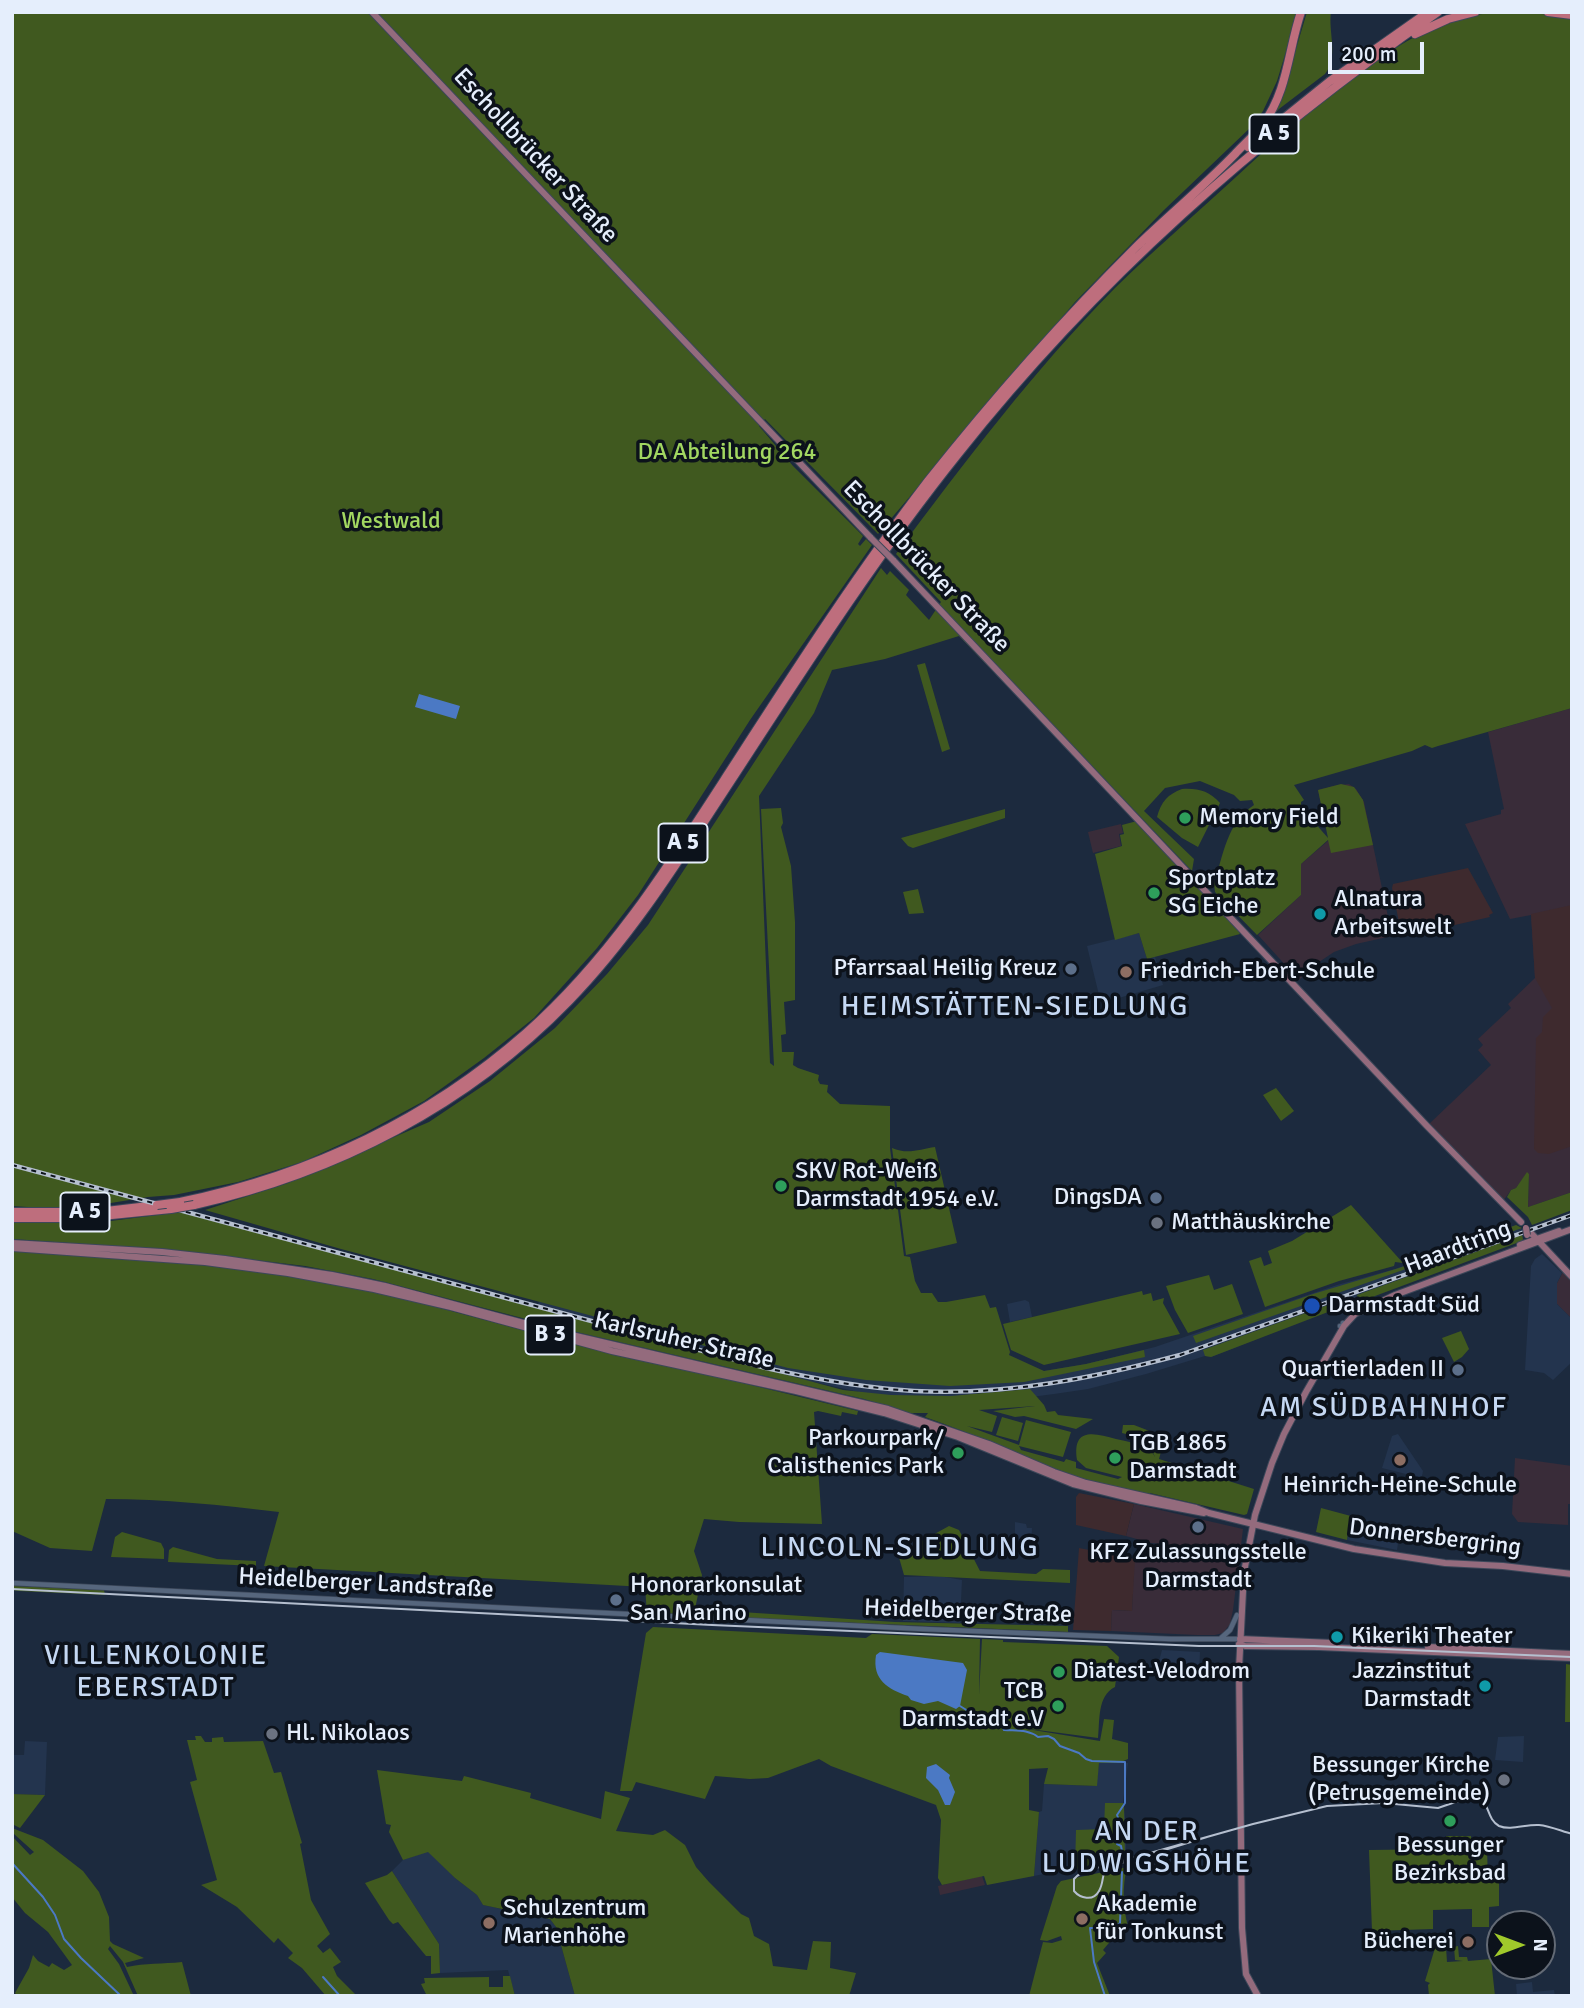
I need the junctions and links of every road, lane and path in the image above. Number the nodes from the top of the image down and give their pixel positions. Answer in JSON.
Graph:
{"nodes":[{"id":1,"x":372,"y":12,"type":"edge"},
{"id":2,"x":1301,"y":12,"type":"edge"},
{"id":3,"x":1428,"y":12,"type":"edge"},
{"id":4,"x":1438,"y":12,"type":"edge"},
{"id":5,"x":1475,"y":12,"type":"edge"},
{"id":6,"x":1548,"y":12,"type":"edge"},
{"id":7,"x":1572,"y":15,"type":"edge"},
{"id":8,"x":1390,"y":46,"type":"junction"},
{"id":9,"x":1212,"y":176,"type":"junction"},
{"id":10,"x":12,"y":1212,"type":"edge"},
{"id":11,"x":12,"y":1218,"type":"edge"},
{"id":12,"x":1572,"y":1227,"type":"edge"},
{"id":13,"x":1530,"y":1233,"type":"junction"},
{"id":14,"x":12,"y":1246,"type":"edge"},
{"id":15,"x":1572,"y":1277,"type":"edge"},
{"id":16,"x":1362,"y":1308,"type":"junction"},
{"id":17,"x":1252,"y":1523,"type":"junction"},
{"id":18,"x":1572,"y":1574,"type":"edge"},
{"id":19,"x":12,"y":1583,"type":"edge"},
{"id":20,"x":1237,"y":1615,"type":"junction"},
{"id":21,"x":718,"y":1620,"type":"joint"},
{"id":22,"x":1217,"y":1640,"type":"junction"},
{"id":23,"x":1239,"y":1642,"type":"junction"},
{"id":24,"x":1572,"y":1656,"type":"edge"},
{"id":25,"x":1258,"y":1996,"type":"edge"}],
"edges":[{"from":1,"to":13,"type":"main road","name":"Eschollbrücker Straße","bridge":true},
{"from":2,"to":9,"type":"highway","number":"A 5"},
{"from":3,"to":9,"type":"highway","number":"A 5"},
{"from":4,"to":8,"type":"highway"},
{"from":5,"to":8,"type":"highway","number":"A 5"},
{"from":6,"to":7,"type":"highway"},
{"from":8,"to":11,"type":"highway","number":"A 5","bridge":true},
{"from":9,"to":10,"type":"highway","number":"A 5","bridge":true},
{"from":12,"to":13,"type":"main road","name":"Haardtring"},
{"from":13,"to":15,"type":"main road","name":"Eschollbrücker Straße"},
{"from":13,"to":16,"type":"main road","name":"Haardtring"},
{"from":13,"to":16,"type":"main road","name":"Haardtring"},
{"from":14,"to":17,"type":"main road","name":"Karlsruher Straße","number":"B 3"},
{"from":16,"to":17,"type":"main road"},
{"from":17,"to":18,"type":"main road","name":"Donnersbergring"},
{"from":17,"to":20,"type":"main road"},
{"from":17,"to":23,"type":"main road"},
{"from":19,"to":21,"type":"street","name":"Heidelberger Landstraße"},
{"from":20,"to":22,"type":"street"},
{"from":20,"to":23,"type":"main road"},
{"from":21,"to":22,"type":"street","name":"Heidelberger Straße"},
{"from":22,"to":23,"type":"street","name":"Heidelberger Straße"},
{"from":23,"to":24,"type":"main road","name":"Heidelberger Straße"},
{"from":23,"to":25,"type":"main road"}]}
